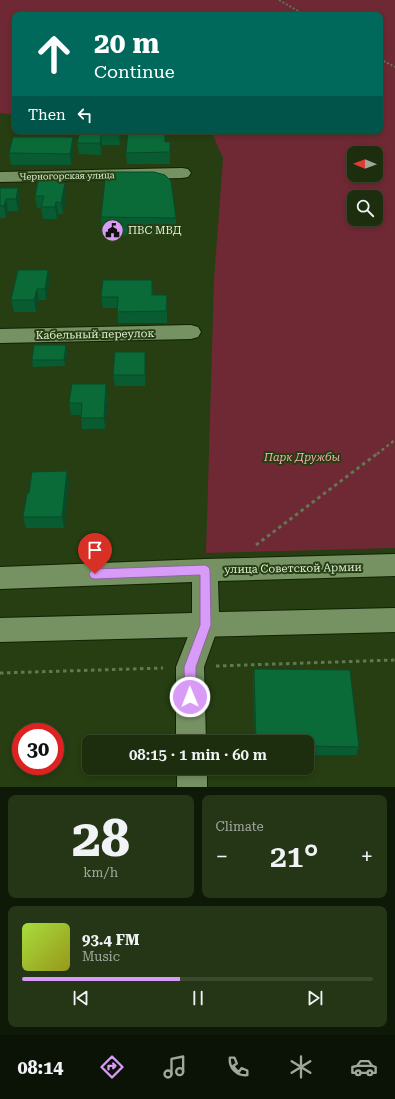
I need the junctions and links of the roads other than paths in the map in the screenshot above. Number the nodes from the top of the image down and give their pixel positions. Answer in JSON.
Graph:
{"nodes":[{"id":1,"x":182,"y":173,"type":"dead end"},
{"id":2,"x":0,"y":177,"type":"edge"},
{"id":3,"x":191,"y":332,"type":"dead end"},
{"id":4,"x":0,"y":336,"type":"edge"},
{"id":5,"x":395,"y":565,"type":"edge"},
{"id":6,"x":205,"y":570,"type":"junction"},
{"id":7,"x":0,"y":578,"type":"edge"},
{"id":8,"x":395,"y":620,"type":"edge"},
{"id":9,"x":206,"y":625,"type":"junction"},
{"id":10,"x":0,"y":630,"type":"edge"},
{"id":11,"x":191,"y":735,"type":"edge"},
{"id":12,"x":192,"y":775,"type":"edge"},
{"id":13,"x":192,"y":787,"type":"edge"}],
"edges":[{"from":1,"to":2,"type":"main road","name":"Черногорская улица"},
{"from":3,"to":4,"type":"main road","name":"Кабельный переулок"},
{"from":5,"to":6,"type":"main road","name":"улица Советской Армии"},
{"from":6,"to":7,"type":"main road","name":"улица Советской Армии"},
{"from":6,"to":9,"type":"main road"},
{"from":8,"to":9,"type":"main road"},
{"from":9,"to":10,"type":"main road"},
{"from":9,"to":11,"type":"main road"},
{"from":12,"to":13,"type":"main road"}]}
